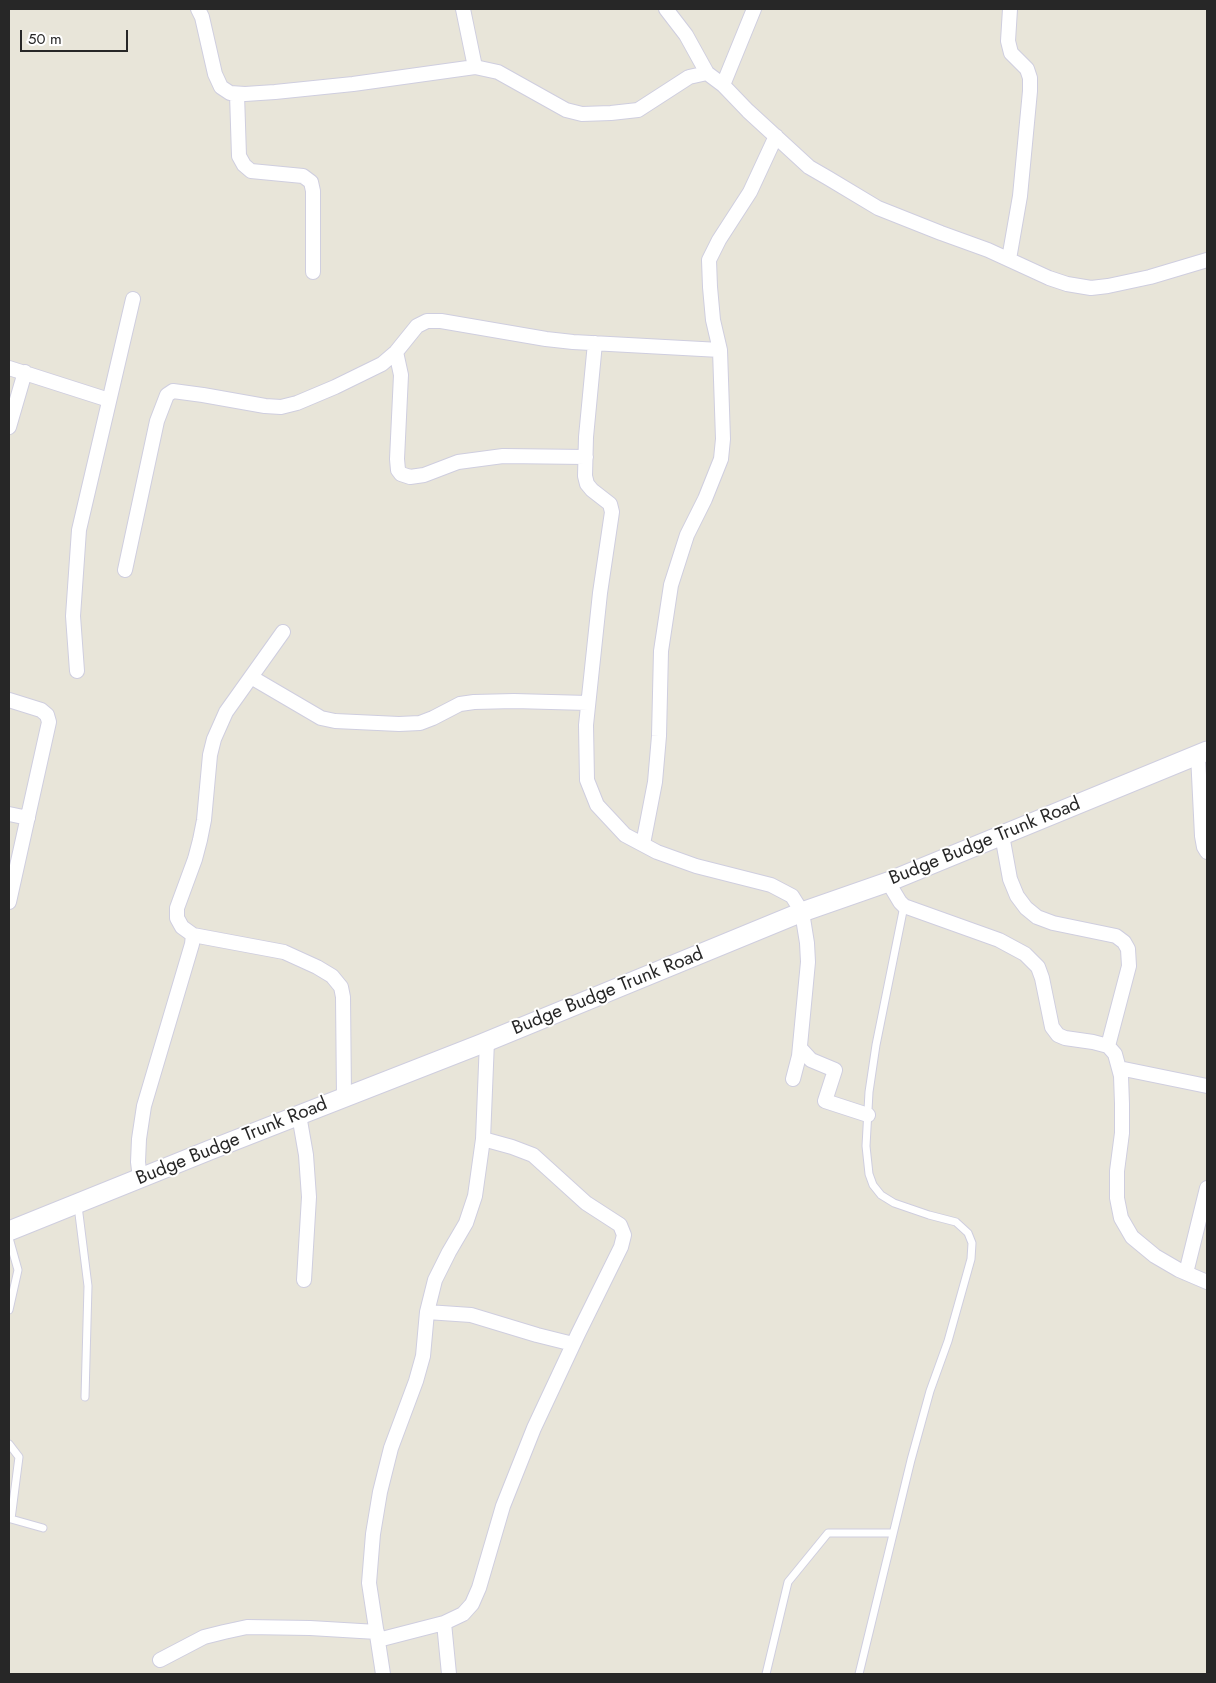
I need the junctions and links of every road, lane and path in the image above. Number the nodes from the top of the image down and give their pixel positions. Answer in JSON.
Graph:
{"nodes":[{"id":1,"x":198,"y":9,"type":"edge"},
{"id":2,"x":463,"y":9,"type":"edge"},
{"id":3,"x":666,"y":9,"type":"edge"},
{"id":4,"x":754,"y":9,"type":"edge"},
{"id":5,"x":1010,"y":9,"type":"edge"},
{"id":6,"x":475,"y":67,"type":"junction"},
{"id":7,"x":707,"y":73,"type":"junction"},
{"id":8,"x":723,"y":85,"type":"junction"},
{"id":9,"x":237,"y":94,"type":"junction"},
{"id":10,"x":776,"y":136,"type":"junction"},
{"id":11,"x":1009,"y":259,"type":"junction"},
{"id":12,"x":1207,"y":260,"type":"edge"},
{"id":13,"x":314,"y":272,"type":"dead end"},
{"id":14,"x":133,"y":298,"type":"dead end"},
{"id":15,"x":595,"y":343,"type":"junction"},
{"id":16,"x":720,"y":350,"type":"junction"},
{"id":17,"x":396,"y":352,"type":"junction"},
{"id":18,"x":9,"y":368,"type":"edge"},
{"id":19,"x":25,"y":372,"type":"junction"},
{"id":20,"x":109,"y":400,"type":"junction"},
{"id":21,"x":9,"y":427,"type":"edge"},
{"id":22,"x":586,"y":457,"type":"junction"},
{"id":23,"x":125,"y":570,"type":"dead end"},
{"id":24,"x":283,"y":632,"type":"dead end"},
{"id":25,"x":77,"y":671,"type":"dead end"},
{"id":26,"x":251,"y":677,"type":"junction"},
{"id":27,"x":9,"y":700,"type":"edge"},
{"id":28,"x":588,"y":703,"type":"junction"},
{"id":29,"x":1203,"y":753,"type":"edge"},
{"id":30,"x":9,"y":814,"type":"edge"},
{"id":31,"x":28,"y":818,"type":"junction"},
{"id":32,"x":1002,"y":835,"type":"junction"},
{"id":33,"x":643,"y":844,"type":"junction"},
{"id":34,"x":1207,"y":852,"type":"edge"},
{"id":35,"x":888,"y":882,"type":"junction"},
{"id":36,"x":9,"y":902,"type":"edge"},
{"id":37,"x":904,"y":906,"type":"junction"},
{"id":38,"x":802,"y":912,"type":"junction"},
{"id":39,"x":193,"y":935,"type":"junction"},
{"id":40,"x":487,"y":1041,"type":"junction"},
{"id":41,"x":1108,"y":1046,"type":"junction"},
{"id":42,"x":800,"y":1048,"type":"junction"},
{"id":43,"x":1119,"y":1068,"type":"junction"},
{"id":44,"x":793,"y":1079,"type":"dead end"},
{"id":45,"x":1207,"y":1086,"type":"edge"},
{"id":46,"x":344,"y":1097,"type":"junction"},
{"id":47,"x":299,"y":1115,"type":"junction"},
{"id":48,"x":868,"y":1115,"type":"junction"},
{"id":49,"x":483,"y":1139,"type":"junction"},
{"id":50,"x":140,"y":1178,"type":"junction"},
{"id":51,"x":1207,"y":1188,"type":"edge"},
{"id":52,"x":78,"y":1204,"type":"junction"},
{"id":53,"x":9,"y":1232,"type":"edge"},
{"id":54,"x":9,"y":1238,"type":"edge"},
{"id":55,"x":1186,"y":1273,"type":"junction"},
{"id":56,"x":304,"y":1280,"type":"dead end"},
{"id":57,"x":1207,"y":1282,"type":"edge"},
{"id":58,"x":9,"y":1310,"type":"edge"},
{"id":59,"x":427,"y":1312,"type":"junction"},
{"id":60,"x":573,"y":1344,"type":"junction"},
{"id":61,"x":85,"y":1397,"type":"dead end"},
{"id":62,"x":9,"y":1444,"type":"edge"},
{"id":63,"x":43,"y":1528,"type":"dead end"},
{"id":64,"x":893,"y":1533,"type":"junction"},
{"id":65,"x":444,"y":1623,"type":"junction"},
{"id":66,"x":377,"y":1636,"type":"junction"},
{"id":67,"x":160,"y":1660,"type":"dead end"},
{"id":68,"x":383,"y":1674,"type":"edge"},
{"id":69,"x":448,"y":1674,"type":"edge"},
{"id":70,"x":766,"y":1674,"type":"edge"},
{"id":71,"x":859,"y":1674,"type":"edge"}],
"edges":[{"from":1,"to":9,"type":"street"},
{"from":2,"to":6,"type":"street"},
{"from":3,"to":7,"type":"street"},
{"from":4,"to":8,"type":"street"},
{"from":5,"to":11,"type":"street"},
{"from":6,"to":7,"type":"street"},
{"from":6,"to":9,"type":"street"},
{"from":7,"to":8,"type":"street"},
{"from":8,"to":10,"type":"street"},
{"from":9,"to":13,"type":"street"},
{"from":10,"to":11,"type":"street"},
{"from":10,"to":16,"type":"street"},
{"from":11,"to":12,"type":"street"},
{"from":14,"to":20,"type":"street"},
{"from":15,"to":16,"type":"street"},
{"from":15,"to":17,"type":"street"},
{"from":15,"to":22,"type":"street"},
{"from":16,"to":33,"type":"street"},
{"from":17,"to":22,"type":"street"},
{"from":17,"to":23,"type":"street"},
{"from":18,"to":19,"type":"street"},
{"from":19,"to":20,"type":"street"},
{"from":19,"to":21,"type":"street"},
{"from":20,"to":25,"type":"street"},
{"from":22,"to":28,"type":"street"},
{"from":24,"to":26,"type":"street"},
{"from":26,"to":28,"type":"street"},
{"from":26,"to":39,"type":"street"},
{"from":27,"to":31,"type":"street"},
{"from":28,"to":33,"type":"street"},
{"from":29,"to":32,"type":"main road","name":"Budge Budge Trunk Road"},
{"from":29,"to":34,"type":"street"},
{"from":30,"to":31,"type":"street"},
{"from":31,"to":36,"type":"street"},
{"from":32,"to":35,"type":"main road","name":"Budge Budge Trunk Road"},
{"from":32,"to":41,"type":"street"},
{"from":33,"to":38,"type":"street"},
{"from":35,"to":37,"type":"street"},
{"from":35,"to":38,"type":"main road","name":"Budge Budge Trunk Road"},
{"from":37,"to":41,"type":"street"},
{"from":37,"to":48,"type":"lane"},
{"from":38,"to":40,"type":"main road","name":"Budge Budge Trunk Road"},
{"from":38,"to":42,"type":"street"},
{"from":39,"to":46,"type":"street"},
{"from":39,"to":50,"type":"street"},
{"from":40,"to":46,"type":"main road","name":"Budge Budge Trunk Road"},
{"from":40,"to":49,"type":"street"},
{"from":41,"to":43,"type":"street"},
{"from":42,"to":44,"type":"street"},
{"from":42,"to":48,"type":"street"},
{"from":43,"to":45,"type":"street"},
{"from":43,"to":55,"type":"street"},
{"from":46,"to":47,"type":"main road","name":"Budge Budge Trunk Road"},
{"from":47,"to":50,"type":"main road","name":"Budge Budge Trunk Road"},
{"from":47,"to":56,"type":"street"},
{"from":48,"to":64,"type":"lane"},
{"from":49,"to":59,"type":"street"},
{"from":49,"to":60,"type":"street"},
{"from":50,"to":52,"type":"main road","name":"Budge Budge Trunk Road"},
{"from":51,"to":55,"type":"street"},
{"from":52,"to":53,"type":"main road","name":"Budge Budge Trunk Road"},
{"from":52,"to":61,"type":"lane"},
{"from":54,"to":58,"type":"lane"},
{"from":55,"to":57,"type":"street"},
{"from":59,"to":60,"type":"street"},
{"from":59,"to":66,"type":"street"},
{"from":60,"to":65,"type":"street"},
{"from":62,"to":63,"type":"lane"},
{"from":64,"to":70,"type":"lane"},
{"from":64,"to":71,"type":"lane"},
{"from":65,"to":66,"type":"street"},
{"from":65,"to":69,"type":"street"},
{"from":66,"to":67,"type":"street"},
{"from":66,"to":68,"type":"street"}]}
